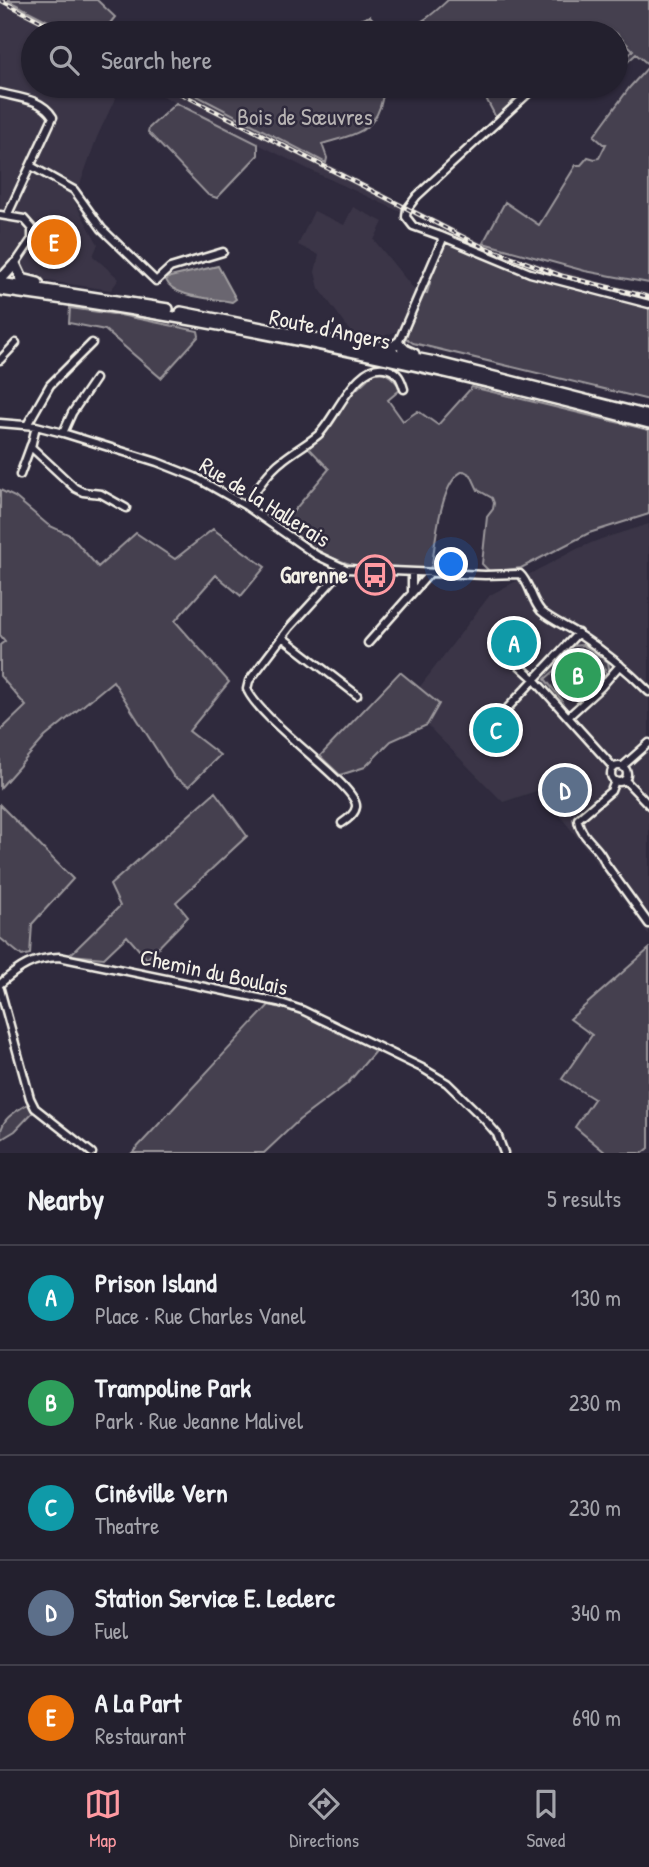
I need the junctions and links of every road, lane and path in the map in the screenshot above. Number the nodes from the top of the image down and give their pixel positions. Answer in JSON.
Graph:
{"nodes":[{"id":1,"x":0,"y":93,"type":"edge"},
{"id":2,"x":523,"y":98,"type":"edge"},
{"id":3,"x":31,"y":166,"type":"junction"},
{"id":4,"x":4,"y":215,"type":"edge"},
{"id":5,"x":441,"y":236,"type":"junction"},
{"id":6,"x":223,"y":252,"type":"dead end"},
{"id":7,"x":15,"y":264,"type":"junction"},
{"id":8,"x":0,"y":277,"type":"edge"},
{"id":9,"x":0,"y":283,"type":"edge"},
{"id":10,"x":0,"y":290,"type":"edge"},
{"id":11,"x":87,"y":296,"type":"junction"},
{"id":12,"x":649,"y":304,"type":"edge"},
{"id":13,"x":337,"y":341,"type":"junction"},
{"id":14,"x":16,"y":343,"type":"dead end"},
{"id":15,"x":92,"y":343,"type":"dead end"},
{"id":16,"x":398,"y":343,"type":"junction"},
{"id":17,"x":0,"y":360,"type":"edge"},
{"id":18,"x":435,"y":362,"type":"junction"},
{"id":19,"x":95,"y":379,"type":"dead end"},
{"id":20,"x":404,"y":389,"type":"dead end"},
{"id":21,"x":649,"y":416,"type":"edge"},
{"id":22,"x":0,"y":423,"type":"edge"},
{"id":23,"x":649,"y":423,"type":"edge"},
{"id":24,"x":27,"y":425,"type":"junction"},
{"id":25,"x":36,"y":426,"type":"junction"},
{"id":26,"x":63,"y":433,"type":"junction"},
{"id":27,"x":31,"y":445,"type":"junction"},
{"id":28,"x":20,"y":475,"type":"dead end"},
{"id":29,"x":246,"y":506,"type":"junction"},
{"id":30,"x":126,"y":508,"type":"dead end"},
{"id":31,"x":344,"y":568,"type":"junction"},
{"id":32,"x":412,"y":573,"type":"junction"},
{"id":33,"x":429,"y":573,"type":"junction"},
{"id":34,"x":412,"y":592,"type":"junction"},
{"id":35,"x":578,"y":634,"type":"junction"},
{"id":36,"x":282,"y":637,"type":"junction"},
{"id":37,"x":368,"y":643,"type":"dead end"},
{"id":38,"x":511,"y":658,"type":"dead end"},
{"id":39,"x":620,"y":664,"type":"junction"},
{"id":40,"x":535,"y":681,"type":"junction"},
{"id":41,"x":649,"y":692,"type":"edge"},
{"id":42,"x":357,"y":695,"type":"dead end"},
{"id":43,"x":502,"y":714,"type":"dead end"},
{"id":44,"x":568,"y":717,"type":"junction"},
{"id":45,"x":648,"y":744,"type":"edge"},
{"id":46,"x":623,"y":766,"type":"junction"},
{"id":47,"x":614,"y":768,"type":"junction"},
{"id":48,"x":625,"y":780,"type":"junction"},
{"id":49,"x":615,"y":781,"type":"junction"},
{"id":50,"x":649,"y":805,"type":"edge"},
{"id":51,"x":342,"y":822,"type":"dead end"},
{"id":52,"x":649,"y":924,"type":"edge"},
{"id":53,"x":0,"y":986,"type":"edge"},
{"id":54,"x":92,"y":1153,"type":"edge"},
{"id":55,"x":504,"y":1153,"type":"edge"}],
"edges":[{"from":1,"to":3,"type":"street"},
{"from":2,"to":5,"type":"street"},
{"from":3,"to":4,"type":"street"},
{"from":3,"to":6,"type":"street"},
{"from":4,"to":7,"type":"street"},
{"from":5,"to":12,"type":"street"},
{"from":5,"to":16,"type":"street"},
{"from":7,"to":8,"type":"highway"},
{"from":7,"to":11,"type":"highway"},
{"from":9,"to":11,"type":"highway","name":"Route d'Angers"},
{"from":10,"to":23,"type":"highway","name":"Route d'Angers"},
{"from":11,"to":13,"type":"highway","name":"Route d'Angers"},
{"from":13,"to":16,"type":"highway"},
{"from":13,"to":18,"type":"highway","name":"Route d'Angers"},
{"from":14,"to":17,"type":"street"},
{"from":15,"to":24,"type":"street"},
{"from":16,"to":18,"type":"highway"},
{"from":18,"to":21,"type":"highway","name":"Route d'Angers"},
{"from":19,"to":26,"type":"street"},
{"from":20,"to":29,"type":"street"},
{"from":22,"to":24,"type":"street","name":"Rue de la Hallerais"},
{"from":24,"to":25,"type":"street","name":"Rue de la Hallerais"},
{"from":25,"to":26,"type":"street","name":"Rue de la Hallerais"},
{"from":25,"to":27,"type":"street"},
{"from":26,"to":29,"type":"street","name":"Rue de la Hallerais"},
{"from":27,"to":28,"type":"street"},
{"from":27,"to":30,"type":"street"},
{"from":29,"to":31,"type":"street","name":"Rue de la Hallerais"},
{"from":31,"to":32,"type":"street","name":"Rue de la Hallerais"},
{"from":31,"to":36,"type":"street"},
{"from":32,"to":33,"type":"street","name":"Rue de la Hallerais"},
{"from":32,"to":34,"type":"street"},
{"from":33,"to":34,"type":"street"},
{"from":33,"to":35,"type":"street","name":"Rue de la Hallerais"},
{"from":34,"to":37,"type":"street"},
{"from":35,"to":39,"type":"street"},
{"from":35,"to":40,"type":"street"},
{"from":36,"to":42,"type":"street"},
{"from":36,"to":51,"type":"street"},
{"from":38,"to":40,"type":"street"},
{"from":39,"to":41,"type":"street"},
{"from":39,"to":44,"type":"street"},
{"from":40,"to":43,"type":"street"},
{"from":40,"to":44,"type":"street"},
{"from":44,"to":47,"type":"street"},
{"from":45,"to":46,"type":"street"},
{"from":46,"to":47,"type":"street"},
{"from":46,"to":48,"type":"street"},
{"from":47,"to":49,"type":"street"},
{"from":48,"to":49,"type":"street"},
{"from":48,"to":50,"type":"street"},
{"from":49,"to":52,"type":"street"},
{"from":53,"to":54,"type":"street"},
{"from":53,"to":55,"type":"street","name":"Chemin du Boulais"}]}
